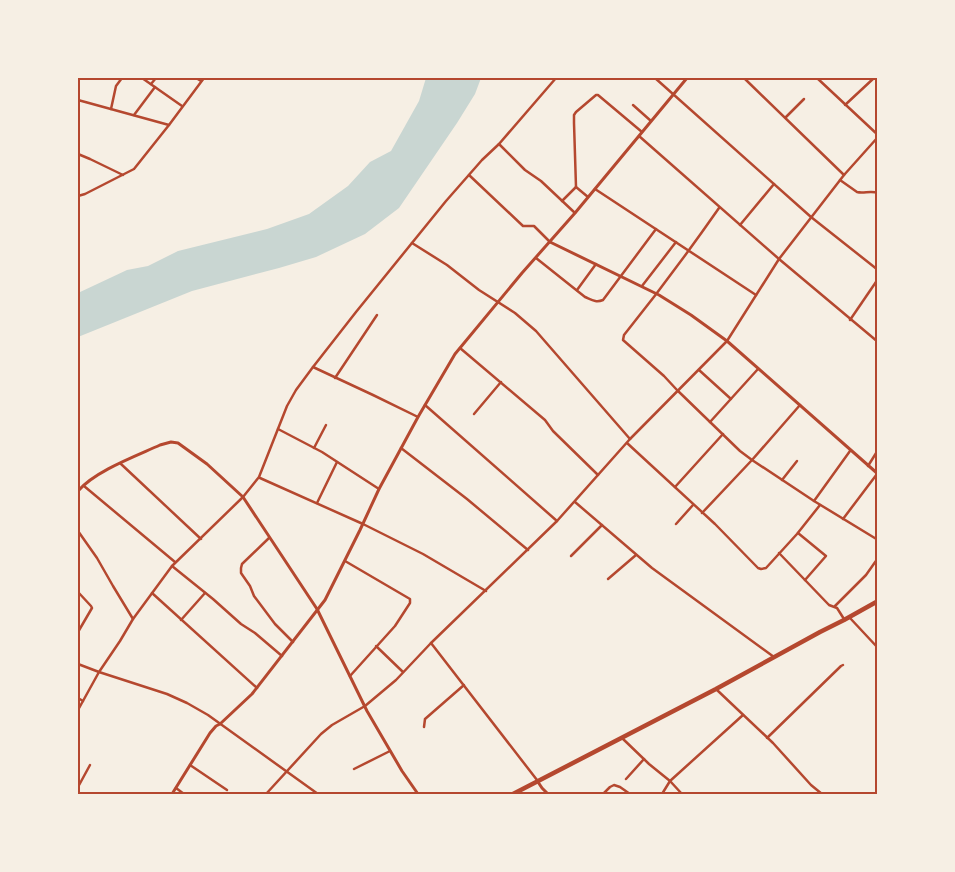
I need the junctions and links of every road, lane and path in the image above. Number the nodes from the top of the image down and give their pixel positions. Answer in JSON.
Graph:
{"nodes":[{"id":1,"x":122,"y":78,"type":"edge"},
{"id":2,"x":142,"y":78,"type":"edge"},
{"id":3,"x":156,"y":78,"type":"edge"},
{"id":4,"x":196,"y":78,"type":"edge"},
{"id":5,"x":204,"y":78,"type":"edge"},
{"id":6,"x":556,"y":78,"type":"edge"},
{"id":7,"x":656,"y":78,"type":"edge"},
{"id":8,"x":686,"y":78,"type":"edge"},
{"id":9,"x":744,"y":78,"type":"edge"},
{"id":10,"x":818,"y":78,"type":"edge"},
{"id":11,"x":874,"y":78,"type":"edge"},
{"id":12,"x":201,"y":81,"type":"junction"},
{"id":13,"x":151,"y":84,"type":"junction"},
{"id":14,"x":155,"y":86,"type":"junction"},
{"id":15,"x":674,"y":94,"type":"junction"},
{"id":16,"x":804,"y":99,"type":"dead end"},
{"id":17,"x":78,"y":100,"type":"edge"},
{"id":18,"x":633,"y":105,"type":"dead end"},
{"id":19,"x":845,"y":105,"type":"junction"},
{"id":20,"x":182,"y":106,"type":"junction"},
{"id":21,"x":111,"y":109,"type":"junction"},
{"id":22,"x":134,"y":115,"type":"junction"},
{"id":23,"x":786,"y":117,"type":"junction"},
{"id":24,"x":651,"y":121,"type":"junction"},
{"id":25,"x":169,"y":125,"type":"junction"},
{"id":26,"x":640,"y":134,"type":"junction"},
{"id":27,"x":878,"y":136,"type":"edge"},
{"id":28,"x":499,"y":144,"type":"junction"},
{"id":29,"x":78,"y":154,"type":"edge"},
{"id":30,"x":123,"y":175,"type":"junction"},
{"id":31,"x":469,"y":175,"type":"junction"},
{"id":32,"x":844,"y":175,"type":"junction"},
{"id":33,"x":840,"y":180,"type":"junction"},
{"id":34,"x":774,"y":184,"type":"junction"},
{"id":35,"x":576,"y":187,"type":"junction"},
{"id":36,"x":594,"y":189,"type":"junction"},
{"id":37,"x":878,"y":193,"type":"edge"},
{"id":38,"x":78,"y":196,"type":"edge"},
{"id":39,"x":588,"y":197,"type":"junction"},
{"id":40,"x":562,"y":201,"type":"junction"},
{"id":41,"x":719,"y":208,"type":"junction"},
{"id":42,"x":575,"y":213,"type":"junction"},
{"id":43,"x":811,"y":217,"type":"junction"},
{"id":44,"x":740,"y":225,"type":"junction"},
{"id":45,"x":656,"y":229,"type":"junction"},
{"id":46,"x":550,"y":242,"type":"junction"},
{"id":47,"x":676,"y":242,"type":"junction"},
{"id":48,"x":412,"y":243,"type":"junction"},
{"id":49,"x":689,"y":250,"type":"junction"},
{"id":50,"x":536,"y":258,"type":"junction"},
{"id":51,"x":779,"y":260,"type":"junction"},
{"id":52,"x":596,"y":264,"type":"junction"},
{"id":53,"x":878,"y":270,"type":"edge"},
{"id":54,"x":620,"y":276,"type":"junction"},
{"id":55,"x":878,"y":279,"type":"edge"},
{"id":56,"x":642,"y":287,"type":"junction"},
{"id":57,"x":577,"y":290,"type":"junction"},
{"id":58,"x":657,"y":294,"type":"junction"},
{"id":59,"x":756,"y":295,"type":"junction"},
{"id":60,"x":498,"y":302,"type":"junction"},
{"id":61,"x":377,"y":315,"type":"dead end"},
{"id":62,"x":850,"y":320,"type":"junction"},
{"id":63,"x":727,"y":341,"type":"junction"},
{"id":64,"x":878,"y":342,"type":"edge"},
{"id":65,"x":460,"y":348,"type":"junction"},
{"id":66,"x":313,"y":367,"type":"junction"},
{"id":67,"x":758,"y":369,"type":"junction"},
{"id":68,"x":699,"y":370,"type":"junction"},
{"id":69,"x":335,"y":378,"type":"junction"},
{"id":70,"x":501,"y":382,"type":"junction"},
{"id":71,"x":677,"y":390,"type":"junction"},
{"id":72,"x":731,"y":398,"type":"junction"},
{"id":73,"x":426,"y":405,"type":"junction"},
{"id":74,"x":800,"y":405,"type":"junction"},
{"id":75,"x":474,"y":414,"type":"dead end"},
{"id":76,"x":418,"y":417,"type":"junction"},
{"id":77,"x":710,"y":422,"type":"junction"},
{"id":78,"x":326,"y":425,"type":"dead end"},
{"id":79,"x":278,"y":429,"type":"junction"},
{"id":80,"x":723,"y":434,"type":"junction"},
{"id":81,"x":630,"y":439,"type":"junction"},
{"id":82,"x":627,"y":443,"type":"junction"},
{"id":83,"x":314,"y":448,"type":"junction"},
{"id":84,"x":401,"y":448,"type":"junction"},
{"id":85,"x":878,"y":450,"type":"edge"},
{"id":86,"x":850,"y":451,"type":"junction"},
{"id":87,"x":752,"y":460,"type":"junction"},
{"id":88,"x":797,"y":461,"type":"dead end"},
{"id":89,"x":337,"y":462,"type":"junction"},
{"id":90,"x":121,"y":464,"type":"junction"},
{"id":91,"x":868,"y":466,"type":"junction"},
{"id":92,"x":877,"y":474,"type":"edge"},
{"id":93,"x":598,"y":475,"type":"junction"},
{"id":94,"x":259,"y":478,"type":"junction"},
{"id":95,"x":782,"y":480,"type":"junction"},
{"id":96,"x":83,"y":485,"type":"junction"},
{"id":97,"x":675,"y":487,"type":"junction"},
{"id":98,"x":379,"y":489,"type":"junction"},
{"id":99,"x":78,"y":491,"type":"edge"},
{"id":100,"x":244,"y":497,"type":"junction"},
{"id":101,"x":814,"y":501,"type":"junction"},
{"id":102,"x":575,"y":502,"type":"junction"},
{"id":103,"x":317,"y":504,"type":"junction"},
{"id":104,"x":820,"y":504,"type":"junction"},
{"id":105,"x":693,"y":505,"type":"junction"},
{"id":106,"x":702,"y":513,"type":"junction"},
{"id":107,"x":843,"y":519,"type":"junction"},
{"id":108,"x":557,"y":522,"type":"junction"},
{"id":109,"x":363,"y":524,"type":"junction"},
{"id":110,"x":676,"y":524,"type":"dead end"},
{"id":111,"x":602,"y":525,"type":"junction"},
{"id":112,"x":78,"y":531,"type":"edge"},
{"id":113,"x":798,"y":533,"type":"junction"},
{"id":114,"x":269,"y":538,"type":"junction"},
{"id":115,"x":201,"y":539,"type":"junction"},
{"id":116,"x":878,"y":540,"type":"edge"},
{"id":117,"x":528,"y":550,"type":"junction"},
{"id":118,"x":779,"y":553,"type":"junction"},
{"id":119,"x":636,"y":555,"type":"junction"},
{"id":120,"x":571,"y":556,"type":"dead end"},
{"id":121,"x":878,"y":558,"type":"edge"},
{"id":122,"x":345,"y":561,"type":"junction"},
{"id":123,"x":175,"y":562,"type":"junction"},
{"id":124,"x":172,"y":566,"type":"junction"},
{"id":125,"x":608,"y":579,"type":"dead end"},
{"id":126,"x":804,"y":580,"type":"junction"},
{"id":127,"x":486,"y":591,"type":"junction"},
{"id":128,"x":78,"y":592,"type":"edge"},
{"id":129,"x":152,"y":592,"type":"junction"},
{"id":130,"x":205,"y":593,"type":"junction"},
{"id":131,"x":878,"y":601,"type":"edge"},
{"id":132,"x":835,"y":606,"type":"junction"},
{"id":133,"x":317,"y":609,"type":"junction"},
{"id":134,"x":133,"y":619,"type":"junction"},
{"id":135,"x":182,"y":620,"type":"junction"},
{"id":136,"x":850,"y":621,"type":"junction"},
{"id":137,"x":78,"y":632,"type":"edge"},
{"id":138,"x":293,"y":642,"type":"junction"},
{"id":139,"x":431,"y":643,"type":"junction"},
{"id":140,"x":376,"y":646,"type":"junction"},
{"id":141,"x":878,"y":648,"type":"edge"},
{"id":142,"x":282,"y":656,"type":"junction"},
{"id":143,"x":774,"y":657,"type":"junction"},
{"id":144,"x":78,"y":664,"type":"edge"},
{"id":145,"x":843,"y":665,"type":"dead end"},
{"id":146,"x":99,"y":672,"type":"junction"},
{"id":147,"x":403,"y":672,"type":"junction"},
{"id":148,"x":350,"y":676,"type":"junction"},
{"id":149,"x":464,"y":685,"type":"junction"},
{"id":150,"x":257,"y":688,"type":"junction"},
{"id":151,"x":716,"y":689,"type":"junction"},
{"id":152,"x":78,"y":698,"type":"edge"},
{"id":153,"x":83,"y":701,"type":"junction"},
{"id":154,"x":365,"y":706,"type":"junction"},
{"id":155,"x":78,"y":710,"type":"edge"},
{"id":156,"x":743,"y":715,"type":"junction"},
{"id":157,"x":220,"y":724,"type":"junction"},
{"id":158,"x":424,"y":727,"type":"dead end"},
{"id":159,"x":622,"y":738,"type":"junction"},
{"id":160,"x":767,"y":738,"type":"junction"},
{"id":161,"x":390,"y":751,"type":"junction"},
{"id":162,"x":644,"y":759,"type":"junction"},
{"id":163,"x":190,"y":765,"type":"junction"},
{"id":164,"x":90,"y":766,"type":"dead end"},
{"id":165,"x":354,"y":769,"type":"dead end"},
{"id":166,"x":286,"y":771,"type":"junction"},
{"id":167,"x":626,"y":779,"type":"dead end"},
{"id":168,"x":670,"y":781,"type":"junction"},
{"id":169,"x":538,"y":782,"type":"junction"},
{"id":170,"x":78,"y":787,"type":"edge"},
{"id":171,"x":176,"y":788,"type":"junction"},
{"id":172,"x":227,"y":790,"type":"dead end"},
{"id":173,"x":172,"y":794,"type":"edge"},
{"id":174,"x":184,"y":794,"type":"edge"},
{"id":175,"x":266,"y":794,"type":"edge"},
{"id":176,"x":318,"y":794,"type":"edge"},
{"id":177,"x":418,"y":794,"type":"edge"},
{"id":178,"x":513,"y":794,"type":"edge"},
{"id":179,"x":548,"y":794,"type":"edge"},
{"id":180,"x":603,"y":794,"type":"edge"},
{"id":181,"x":630,"y":794,"type":"edge"},
{"id":182,"x":662,"y":794,"type":"edge"},
{"id":183,"x":682,"y":794,"type":"edge"},
{"id":184,"x":822,"y":794,"type":"edge"}],
"edges":[{"from":1,"to":21,"type":"street"},
{"from":2,"to":13,"type":"street"},
{"from":3,"to":13,"type":"street"},
{"from":4,"to":12,"type":"street"},
{"from":5,"to":12,"type":"street"},
{"from":6,"to":28,"type":"street"},
{"from":7,"to":15,"type":"street"},
{"from":8,"to":15,"type":"street"},
{"from":9,"to":23,"type":"street"},
{"from":10,"to":19,"type":"street"},
{"from":11,"to":19,"type":"street"},
{"from":12,"to":20,"type":"street"},
{"from":13,"to":14,"type":"street"},
{"from":14,"to":20,"type":"street"},
{"from":14,"to":22,"type":"street"},
{"from":15,"to":24,"type":"street"},
{"from":15,"to":34,"type":"street"},
{"from":16,"to":23,"type":"street"},
{"from":17,"to":21,"type":"street"},
{"from":18,"to":24,"type":"street"},
{"from":19,"to":27,"type":"street"},
{"from":20,"to":25,"type":"street"},
{"from":21,"to":22,"type":"street"},
{"from":22,"to":25,"type":"street"},
{"from":23,"to":32,"type":"street"},
{"from":24,"to":26,"type":"street"},
{"from":25,"to":30,"type":"street"},
{"from":26,"to":35,"type":"street"},
{"from":26,"to":36,"type":"street"},
{"from":26,"to":41,"type":"street"},
{"from":27,"to":32,"type":"street"},
{"from":28,"to":31,"type":"street"},
{"from":28,"to":40,"type":"street"},
{"from":29,"to":30,"type":"street"},
{"from":30,"to":38,"type":"street"},
{"from":31,"to":46,"type":"street"},
{"from":31,"to":48,"type":"street"},
{"from":32,"to":33,"type":"street"},
{"from":33,"to":37,"type":"street"},
{"from":33,"to":43,"type":"street"},
{"from":34,"to":43,"type":"street"},
{"from":34,"to":44,"type":"street"},
{"from":35,"to":39,"type":"street"},
{"from":35,"to":40,"type":"street"},
{"from":36,"to":39,"type":"street"},
{"from":36,"to":45,"type":"street"},
{"from":39,"to":42,"type":"street"},
{"from":40,"to":42,"type":"street"},
{"from":41,"to":44,"type":"street"},
{"from":41,"to":49,"type":"street"},
{"from":42,"to":46,"type":"street"},
{"from":43,"to":51,"type":"street"},
{"from":43,"to":53,"type":"street"},
{"from":44,"to":51,"type":"street"},
{"from":45,"to":47,"type":"street"},
{"from":45,"to":54,"type":"street"},
{"from":46,"to":50,"type":"street"},
{"from":46,"to":52,"type":"street"},
{"from":47,"to":49,"type":"street"},
{"from":47,"to":56,"type":"street"},
{"from":48,"to":60,"type":"street"},
{"from":48,"to":66,"type":"street"},
{"from":49,"to":58,"type":"street"},
{"from":49,"to":59,"type":"street"},
{"from":50,"to":57,"type":"street"},
{"from":50,"to":60,"type":"street"},
{"from":51,"to":59,"type":"street"},
{"from":51,"to":62,"type":"street"},
{"from":52,"to":54,"type":"street"},
{"from":52,"to":57,"type":"street"},
{"from":54,"to":56,"type":"street"},
{"from":54,"to":57,"type":"street"},
{"from":55,"to":62,"type":"street"},
{"from":56,"to":58,"type":"street"},
{"from":58,"to":63,"type":"street"},
{"from":58,"to":71,"type":"street"},
{"from":59,"to":63,"type":"street"},
{"from":60,"to":65,"type":"street"},
{"from":60,"to":81,"type":"street"},
{"from":61,"to":69,"type":"street"},
{"from":62,"to":64,"type":"street"},
{"from":63,"to":67,"type":"street"},
{"from":63,"to":68,"type":"street"},
{"from":65,"to":70,"type":"street"},
{"from":65,"to":73,"type":"street"},
{"from":66,"to":69,"type":"street"},
{"from":66,"to":79,"type":"street"},
{"from":67,"to":72,"type":"street"},
{"from":67,"to":74,"type":"street"},
{"from":68,"to":71,"type":"street"},
{"from":68,"to":72,"type":"street"},
{"from":69,"to":76,"type":"street"},
{"from":70,"to":75,"type":"street"},
{"from":70,"to":93,"type":"street"},
{"from":71,"to":77,"type":"street"},
{"from":71,"to":81,"type":"street"},
{"from":72,"to":77,"type":"street"},
{"from":73,"to":76,"type":"street"},
{"from":73,"to":108,"type":"street"},
{"from":74,"to":86,"type":"street"},
{"from":74,"to":87,"type":"street"},
{"from":76,"to":84,"type":"street"},
{"from":77,"to":80,"type":"street"},
{"from":78,"to":83,"type":"street"},
{"from":79,"to":83,"type":"street"},
{"from":79,"to":94,"type":"street"},
{"from":80,"to":87,"type":"street"},
{"from":80,"to":97,"type":"street"},
{"from":81,"to":82,"type":"street"},
{"from":82,"to":93,"type":"street"},
{"from":82,"to":97,"type":"street"},
{"from":83,"to":89,"type":"street"},
{"from":84,"to":98,"type":"street"},
{"from":84,"to":117,"type":"street"},
{"from":85,"to":91,"type":"street"},
{"from":86,"to":91,"type":"street"},
{"from":86,"to":101,"type":"street"},
{"from":87,"to":95,"type":"street"},
{"from":87,"to":106,"type":"street"},
{"from":88,"to":95,"type":"street"},
{"from":89,"to":98,"type":"street"},
{"from":89,"to":103,"type":"street"},
{"from":90,"to":96,"type":"street"},
{"from":90,"to":100,"type":"street"},
{"from":90,"to":115,"type":"street"},
{"from":91,"to":92,"type":"street"},
{"from":92,"to":107,"type":"street"},
{"from":93,"to":102,"type":"street"},
{"from":94,"to":100,"type":"street"},
{"from":94,"to":103,"type":"street"},
{"from":95,"to":101,"type":"street"},
{"from":96,"to":99,"type":"street"},
{"from":96,"to":123,"type":"street"},
{"from":97,"to":105,"type":"street"},
{"from":98,"to":109,"type":"street"},
{"from":100,"to":114,"type":"street"},
{"from":100,"to":115,"type":"street"},
{"from":101,"to":104,"type":"street"},
{"from":102,"to":108,"type":"street"},
{"from":102,"to":111,"type":"street"},
{"from":103,"to":109,"type":"street"},
{"from":104,"to":107,"type":"street"},
{"from":104,"to":113,"type":"street"},
{"from":105,"to":106,"type":"street"},
{"from":105,"to":110,"type":"street"},
{"from":106,"to":118,"type":"street"},
{"from":107,"to":116,"type":"street"},
{"from":108,"to":117,"type":"street"},
{"from":109,"to":122,"type":"street"},
{"from":109,"to":127,"type":"street"},
{"from":111,"to":119,"type":"street"},
{"from":111,"to":120,"type":"street"},
{"from":112,"to":134,"type":"street"},
{"from":113,"to":118,"type":"street"},
{"from":113,"to":126,"type":"street"},
{"from":114,"to":133,"type":"street"},
{"from":114,"to":138,"type":"street"},
{"from":115,"to":123,"type":"street"},
{"from":117,"to":127,"type":"street"},
{"from":118,"to":126,"type":"street"},
{"from":119,"to":125,"type":"street"},
{"from":119,"to":143,"type":"street"},
{"from":121,"to":132,"type":"street"},
{"from":122,"to":133,"type":"street"},
{"from":122,"to":140,"type":"street"},
{"from":123,"to":124,"type":"street"},
{"from":124,"to":129,"type":"street"},
{"from":124,"to":130,"type":"street"},
{"from":126,"to":132,"type":"street"},
{"from":127,"to":139,"type":"street"},
{"from":128,"to":137,"type":"street"},
{"from":129,"to":134,"type":"street"},
{"from":129,"to":135,"type":"street"},
{"from":130,"to":135,"type":"street"},
{"from":130,"to":142,"type":"street"},
{"from":131,"to":136,"type":"highway"},
{"from":132,"to":136,"type":"street"},
{"from":133,"to":138,"type":"street"},
{"from":133,"to":148,"type":"street"},
{"from":134,"to":146,"type":"street"},
{"from":135,"to":150,"type":"street"},
{"from":136,"to":141,"type":"street"},
{"from":136,"to":143,"type":"highway"},
{"from":138,"to":142,"type":"street"},
{"from":139,"to":147,"type":"street"},
{"from":139,"to":149,"type":"street"},
{"from":140,"to":147,"type":"street"},
{"from":140,"to":148,"type":"street"},
{"from":142,"to":150,"type":"street"},
{"from":143,"to":151,"type":"highway"},
{"from":144,"to":146,"type":"street"},
{"from":145,"to":160,"type":"street"},
{"from":146,"to":153,"type":"street"},
{"from":146,"to":157,"type":"street"},
{"from":147,"to":154,"type":"street"},
{"from":148,"to":154,"type":"street"},
{"from":149,"to":158,"type":"street"},
{"from":149,"to":169,"type":"street"},
{"from":150,"to":157,"type":"street"},
{"from":151,"to":156,"type":"street"},
{"from":151,"to":159,"type":"highway"},
{"from":152,"to":153,"type":"street"},
{"from":153,"to":155,"type":"street"},
{"from":154,"to":161,"type":"street"},
{"from":154,"to":166,"type":"street"},
{"from":156,"to":160,"type":"street"},
{"from":156,"to":168,"type":"street"},
{"from":157,"to":163,"type":"street"},
{"from":157,"to":166,"type":"street"},
{"from":159,"to":162,"type":"street"},
{"from":159,"to":169,"type":"highway"},
{"from":160,"to":184,"type":"street"},
{"from":161,"to":165,"type":"street"},
{"from":161,"to":177,"type":"street"},
{"from":162,"to":167,"type":"street"},
{"from":162,"to":168,"type":"street"},
{"from":163,"to":171,"type":"street"},
{"from":163,"to":172,"type":"street"},
{"from":164,"to":170,"type":"street"},
{"from":166,"to":175,"type":"street"},
{"from":166,"to":176,"type":"street"},
{"from":168,"to":182,"type":"street"},
{"from":168,"to":183,"type":"street"},
{"from":169,"to":178,"type":"highway"},
{"from":169,"to":179,"type":"street"},
{"from":171,"to":173,"type":"street"},
{"from":171,"to":174,"type":"street"},
{"from":180,"to":181,"type":"street"}]}
